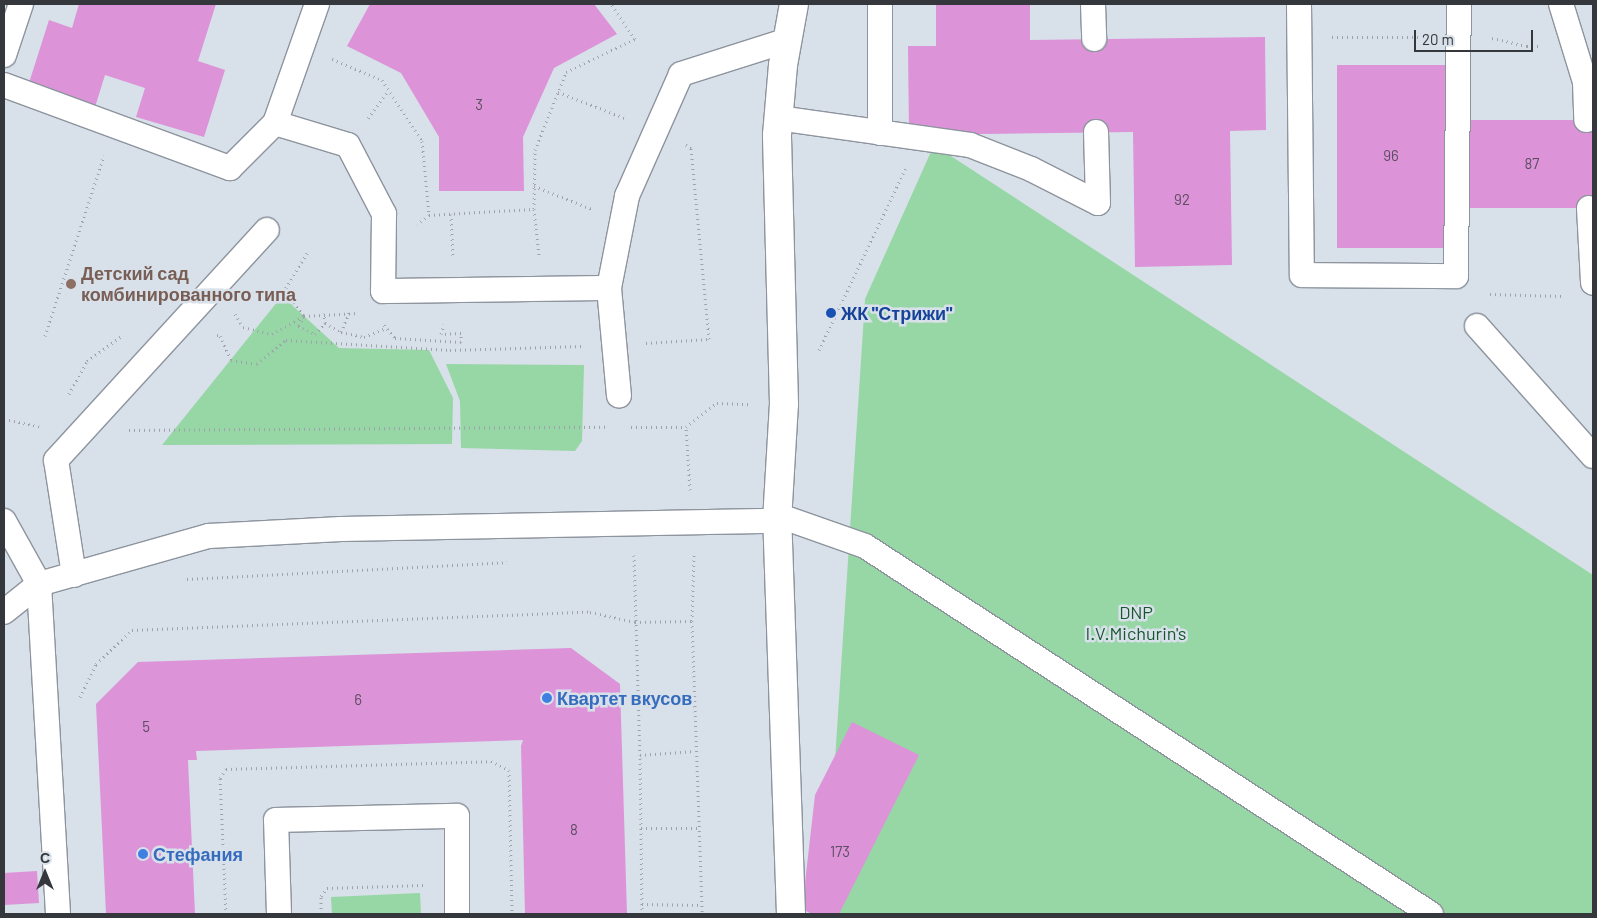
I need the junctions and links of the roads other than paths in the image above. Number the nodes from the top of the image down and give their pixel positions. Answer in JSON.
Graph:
{"nodes":[{"id":1,"x":20,"y":4,"type":"edge"},
{"id":2,"x":317,"y":4,"type":"edge"},
{"id":3,"x":794,"y":4,"type":"edge"},
{"id":4,"x":880,"y":4,"type":"edge"},
{"id":5,"x":1093,"y":4,"type":"edge"},
{"id":6,"x":1299,"y":4,"type":"edge"},
{"id":7,"x":1459,"y":4,"type":"edge"},
{"id":8,"x":1561,"y":4,"type":"edge"},
{"id":9,"x":1094,"y":39,"type":"dead end"},
{"id":10,"x":788,"y":40,"type":"junction"},
{"id":11,"x":4,"y":55,"type":"edge"},
{"id":12,"x":4,"y":86,"type":"edge"},
{"id":13,"x":778,"y":118,"type":"junction"},
{"id":14,"x":1586,"y":120,"type":"dead end"},
{"id":15,"x":275,"y":123,"type":"junction"},
{"id":16,"x":1096,"y":132,"type":"dead end"},
{"id":17,"x":880,"y":133,"type":"junction"},
{"id":18,"x":1589,"y":208,"type":"dead end"},
{"id":19,"x":267,"y":230,"type":"dead end"},
{"id":20,"x":1593,"y":283,"type":"edge"},
{"id":21,"x":608,"y":288,"type":"junction"},
{"id":22,"x":1477,"y":326,"type":"dead end"},
{"id":23,"x":619,"y":396,"type":"dead end"},
{"id":24,"x":1593,"y":456,"type":"edge"},
{"id":25,"x":777,"y":518,"type":"junction"},
{"id":26,"x":4,"y":522,"type":"edge"},
{"id":27,"x":74,"y":575,"type":"junction"},
{"id":28,"x":39,"y":584,"type":"junction"},
{"id":29,"x":4,"y":612,"type":"edge"},
{"id":30,"x":58,"y":914,"type":"edge"},
{"id":31,"x":279,"y":914,"type":"edge"},
{"id":32,"x":457,"y":914,"type":"edge"},
{"id":33,"x":791,"y":914,"type":"edge"},
{"id":34,"x":1431,"y":914,"type":"edge"}],
"edges":[{"from":1,"to":11,"type":"lane"},
{"from":2,"to":15,"type":"lane"},
{"from":3,"to":10,"type":"street"},
{"from":4,"to":17,"type":"lane"},
{"from":5,"to":9,"type":"lane"},
{"from":6,"to":7,"type":"lane"},
{"from":8,"to":14,"type":"lane"},
{"from":10,"to":13,"type":"street"},
{"from":10,"to":21,"type":"lane"},
{"from":12,"to":15,"type":"lane"},
{"from":13,"to":17,"type":"lane"},
{"from":13,"to":25,"type":"street"},
{"from":15,"to":21,"type":"lane"},
{"from":16,"to":17,"type":"lane"},
{"from":18,"to":20,"type":"lane"},
{"from":19,"to":27,"type":"lane"},
{"from":21,"to":23,"type":"lane"},
{"from":22,"to":24,"type":"lane"},
{"from":25,"to":27,"type":"lane"},
{"from":25,"to":33,"type":"street"},
{"from":25,"to":34,"type":"lane"},
{"from":26,"to":28,"type":"lane"},
{"from":27,"to":28,"type":"lane"},
{"from":28,"to":29,"type":"lane"},
{"from":28,"to":30,"type":"lane"},
{"from":31,"to":32,"type":"lane"}]}
